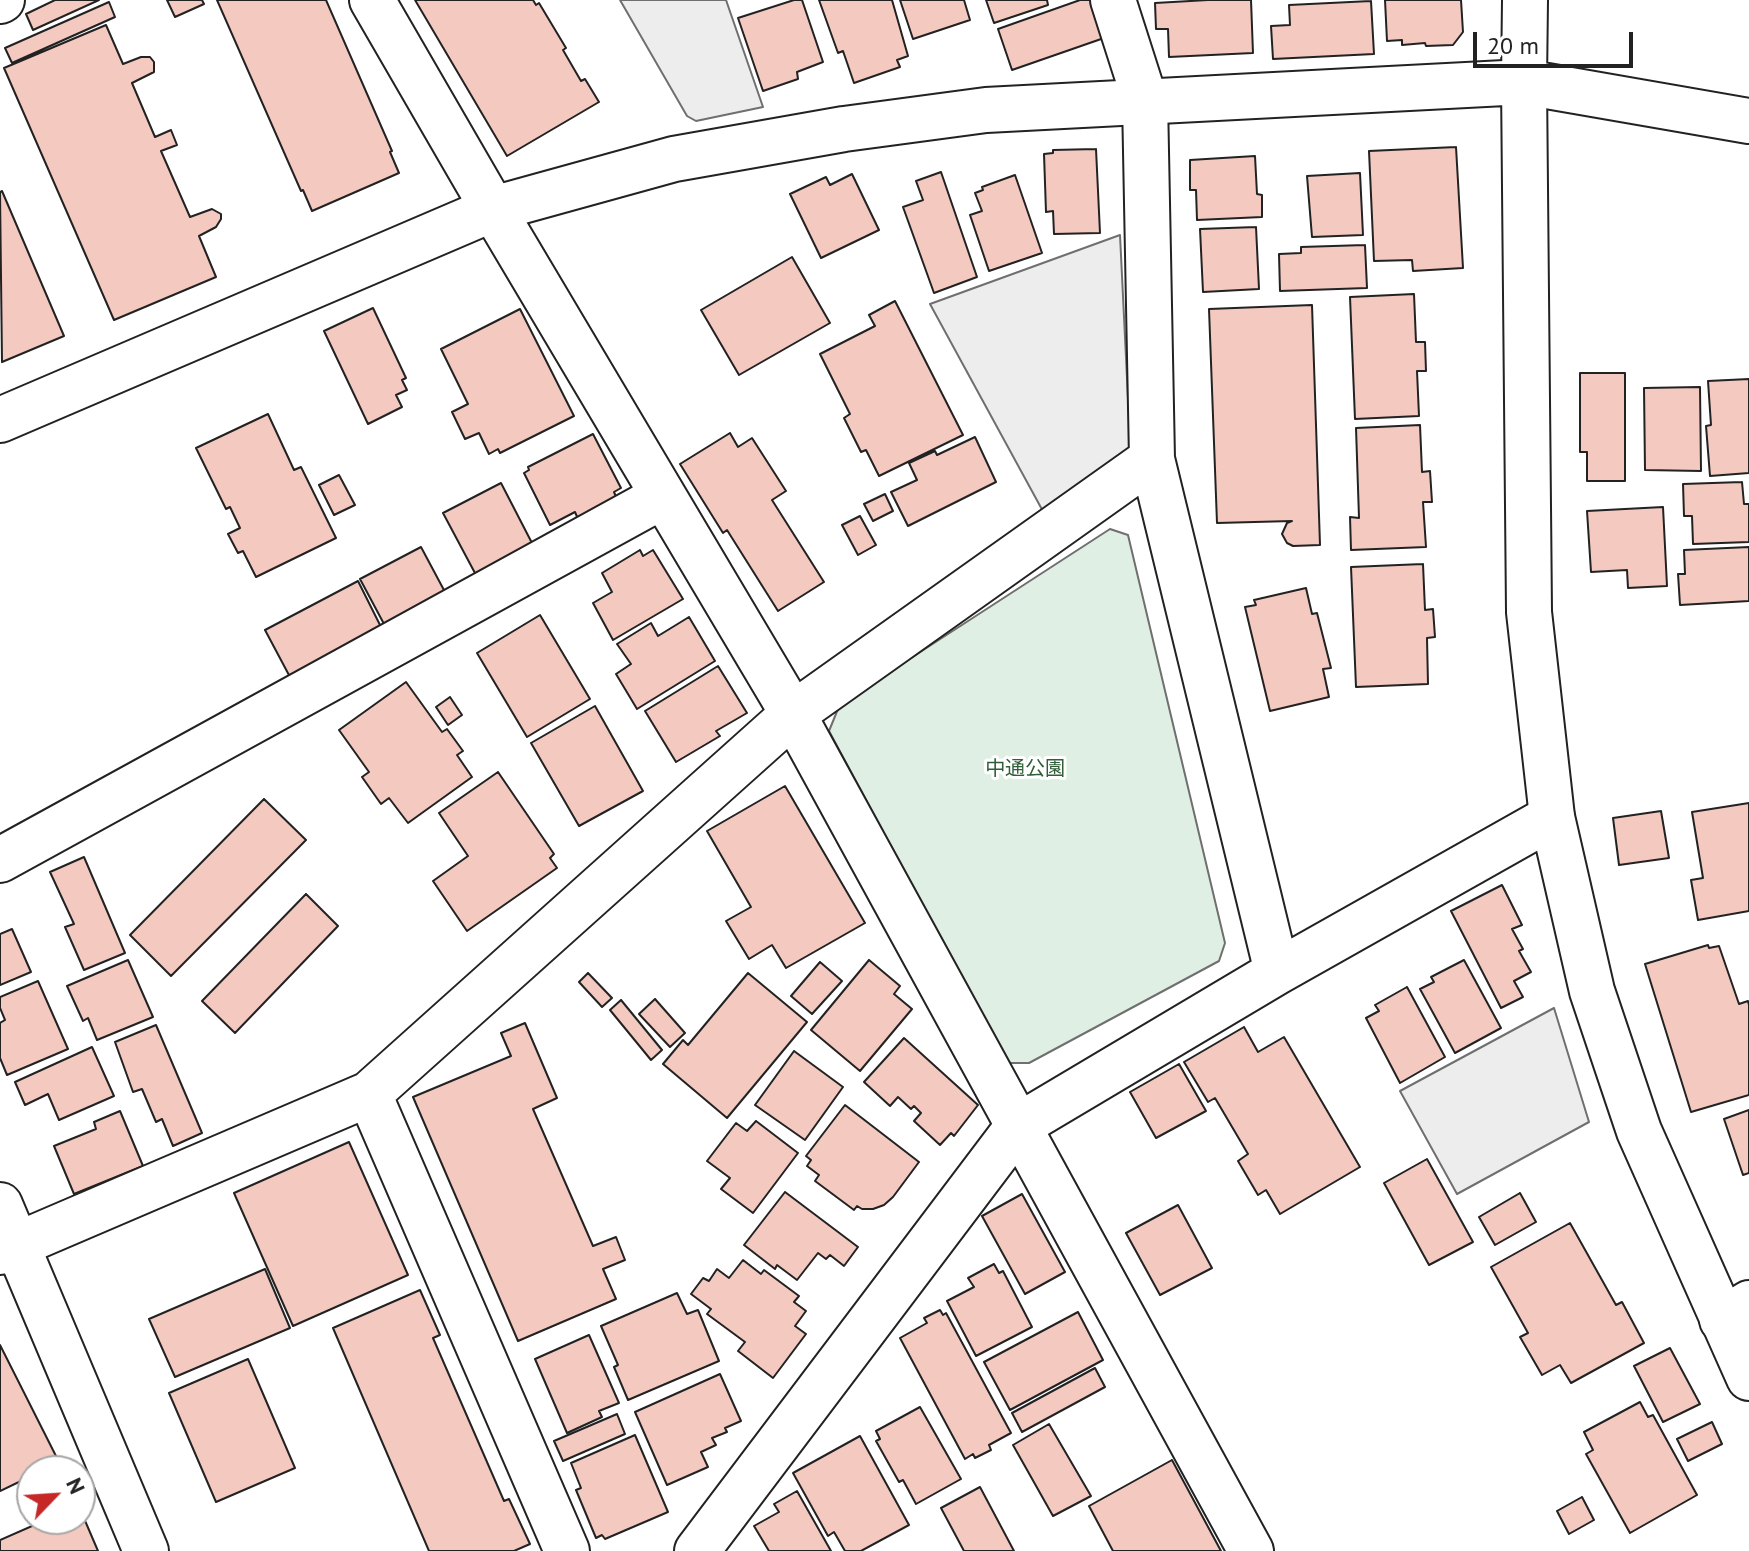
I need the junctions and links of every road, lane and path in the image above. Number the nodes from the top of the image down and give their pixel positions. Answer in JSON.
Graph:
{"nodes":[{"id":1,"x":372,"y":0,"type":"edge"},
{"id":2,"x":1113,"y":0,"type":"edge"},
{"id":3,"x":1525,"y":0,"type":"edge"},
{"id":4,"x":1524,"y":82,"type":"junction"},
{"id":5,"x":1145,"y":100,"type":"junction"},
{"id":6,"x":1749,"y":121,"type":"edge"},
{"id":7,"x":493,"y":209,"type":"junction"},
{"id":8,"x":0,"y":420,"type":"edge"},
{"id":9,"x":1152,"y":459,"type":"junction"},
{"id":10,"x":663,"y":496,"type":"junction"},
{"id":11,"x":793,"y":714,"type":"junction"},
{"id":12,"x":1552,"y":817,"type":"junction"},
{"id":13,"x":0,"y":860,"type":"edge"},
{"id":14,"x":1277,"y":972,"type":"junction"},
{"id":15,"x":369,"y":1094,"type":"junction"},
{"id":16,"x":1018,"y":1126,"type":"junction"},
{"id":17,"x":0,"y":1205,"type":"edge"},
{"id":18,"x":9,"y":1249,"type":"edge"},
{"id":19,"x":1736,"y":1311,"type":"edge"},
{"id":20,"x":1749,"y":1378,"type":"edge"},
{"id":21,"x":146,"y":1551,"type":"edge"},
{"id":22,"x":567,"y":1551,"type":"edge"},
{"id":23,"x":697,"y":1551,"type":"edge"},
{"id":24,"x":1251,"y":1551,"type":"edge"}],
"edges":[{"from":1,"to":7,"type":"street"},
{"from":2,"to":5,"type":"street"},
{"from":3,"to":4,"type":"street"},
{"from":4,"to":5,"type":"street"},
{"from":4,"to":6,"type":"street"},
{"from":4,"to":12,"type":"street"},
{"from":5,"to":7,"type":"street"},
{"from":5,"to":9,"type":"street"},
{"from":7,"to":8,"type":"street"},
{"from":7,"to":10,"type":"street"},
{"from":9,"to":11,"type":"street"},
{"from":9,"to":14,"type":"street"},
{"from":10,"to":11,"type":"street"},
{"from":10,"to":13,"type":"street"},
{"from":11,"to":15,"type":"street"},
{"from":11,"to":16,"type":"street"},
{"from":12,"to":14,"type":"street"},
{"from":12,"to":19,"type":"street"},
{"from":14,"to":16,"type":"street"},
{"from":15,"to":18,"type":"street"},
{"from":15,"to":22,"type":"street"},
{"from":16,"to":23,"type":"street"},
{"from":16,"to":24,"type":"street"},
{"from":17,"to":18,"type":"street"},
{"from":18,"to":21,"type":"street"},
{"from":19,"to":20,"type":"street"}]}
